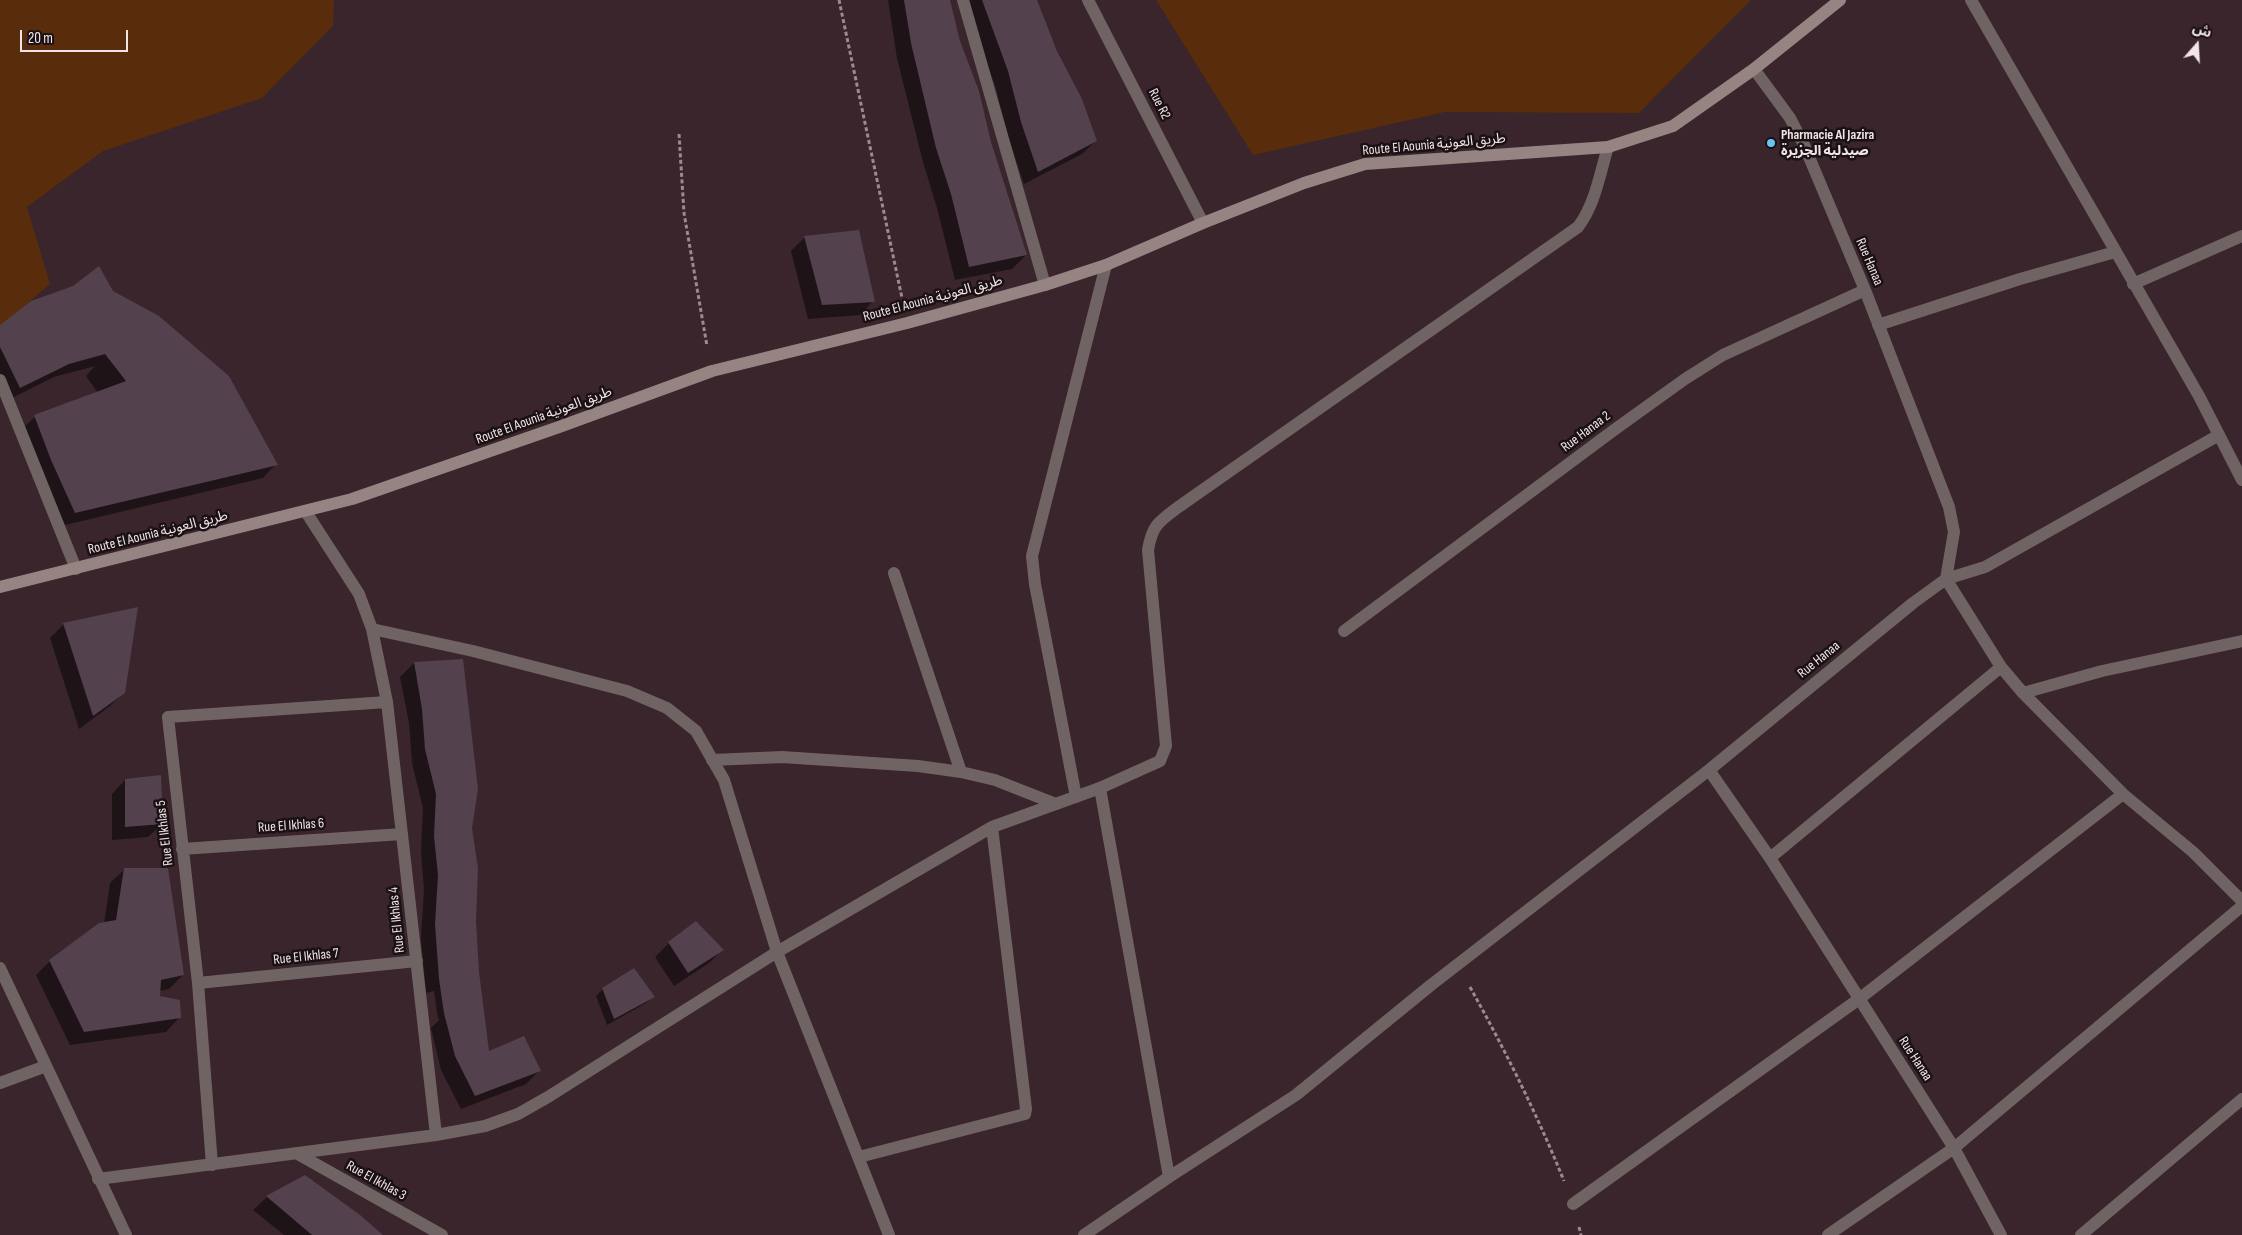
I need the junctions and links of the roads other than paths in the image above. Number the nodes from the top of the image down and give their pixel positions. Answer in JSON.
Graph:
{"nodes":[{"id":1,"x":963,"y":0,"type":"edge"},
{"id":2,"x":1088,"y":0,"type":"edge"},
{"id":3,"x":1840,"y":0,"type":"edge"},
{"id":4,"x":1971,"y":0,"type":"edge"},
{"id":5,"x":1754,"y":69,"type":"junction"},
{"id":6,"x":1608,"y":146,"type":"junction"},
{"id":7,"x":1203,"y":223,"type":"junction"},
{"id":8,"x":2242,"y":236,"type":"edge"},
{"id":9,"x":2115,"y":252,"type":"junction"},
{"id":10,"x":1106,"y":265,"type":"junction"},
{"id":11,"x":2133,"y":284,"type":"junction"},
{"id":12,"x":1045,"y":285,"type":"junction"},
{"id":13,"x":1865,"y":290,"type":"junction"},
{"id":14,"x":1878,"y":325,"type":"junction"},
{"id":15,"x":0,"y":380,"type":"edge"},
{"id":16,"x":2219,"y":435,"type":"junction"},
{"id":17,"x":2242,"y":480,"type":"edge"},
{"id":18,"x":306,"y":512,"type":"junction"},
{"id":19,"x":76,"y":569,"type":"junction"},
{"id":20,"x":894,"y":572,"type":"dead end"},
{"id":21,"x":1946,"y":579,"type":"junction"},
{"id":22,"x":0,"y":587,"type":"edge"},
{"id":23,"x":372,"y":629,"type":"junction"},
{"id":24,"x":1344,"y":631,"type":"dead end"},
{"id":25,"x":2242,"y":641,"type":"edge"},
{"id":26,"x":2001,"y":667,"type":"junction"},
{"id":27,"x":2023,"y":693,"type":"junction"},
{"id":28,"x":387,"y":702,"type":"junction"},
{"id":29,"x":712,"y":760,"type":"junction"},
{"id":30,"x":1708,"y":770,"type":"junction"},
{"id":31,"x":961,"y":772,"type":"junction"},
{"id":32,"x":1100,"y":788,"type":"junction"},
{"id":33,"x":2123,"y":794,"type":"junction"},
{"id":34,"x":1076,"y":797,"type":"junction"},
{"id":35,"x":1056,"y":804,"type":"junction"},
{"id":36,"x":992,"y":828,"type":"junction"},
{"id":37,"x":402,"y":834,"type":"junction"},
{"id":38,"x":182,"y":849,"type":"junction"},
{"id":39,"x":1770,"y":858,"type":"junction"},
{"id":40,"x":2242,"y":901,"type":"edge"},
{"id":41,"x":2242,"y":906,"type":"edge"},
{"id":42,"x":777,"y":952,"type":"junction"},
{"id":43,"x":416,"y":961,"type":"junction"},
{"id":44,"x":0,"y":968,"type":"edge"},
{"id":45,"x":198,"y":983,"type":"junction"},
{"id":46,"x":1859,"y":999,"type":"junction"},
{"id":47,"x":46,"y":1066,"type":"junction"},
{"id":48,"x":0,"y":1083,"type":"edge"},
{"id":49,"x":2242,"y":1099,"type":"edge"},
{"id":50,"x":436,"y":1135,"type":"junction"},
{"id":51,"x":1954,"y":1148,"type":"junction"},
{"id":52,"x":296,"y":1153,"type":"junction"},
{"id":53,"x":859,"y":1157,"type":"junction"},
{"id":54,"x":212,"y":1165,"type":"junction"},
{"id":55,"x":1169,"y":1176,"type":"junction"},
{"id":56,"x":98,"y":1179,"type":"junction"},
{"id":57,"x":1573,"y":1204,"type":"road end"},
{"id":58,"x":126,"y":1235,"type":"edge"},
{"id":59,"x":442,"y":1235,"type":"edge"},
{"id":60,"x":889,"y":1235,"type":"edge"},
{"id":61,"x":1084,"y":1235,"type":"edge"},
{"id":62,"x":1828,"y":1235,"type":"edge"},
{"id":63,"x":2001,"y":1235,"type":"edge"},
{"id":64,"x":2081,"y":1235,"type":"edge"}],
"edges":[{"from":1,"to":12,"type":"street"},
{"from":2,"to":7,"type":"street","name":"Rue R2"},
{"from":3,"to":5,"type":"street","name":"Route El Aounia طريق العونية"},
{"from":4,"to":9,"type":"street"},
{"from":5,"to":6,"type":"street","name":"Route El Aounia طريق العونية"},
{"from":5,"to":13,"type":"street","name":"Rue Hanaa"},
{"from":6,"to":7,"type":"street","name":"Route El Aounia طريق العونية"},
{"from":6,"to":32,"type":"street"},
{"from":7,"to":10,"type":"street","name":"Route El Aounia طريق العونية"},
{"from":8,"to":11,"type":"street"},
{"from":9,"to":11,"type":"street"},
{"from":9,"to":14,"type":"street"},
{"from":10,"to":12,"type":"street","name":"Route El Aounia طريق العونية"},
{"from":10,"to":34,"type":"street"},
{"from":11,"to":16,"type":"street"},
{"from":12,"to":18,"type":"street","name":"Route El Aounia طريق العونية"},
{"from":13,"to":14,"type":"street","name":"Rue Hanaa"},
{"from":13,"to":24,"type":"street","name":"Rue Hanaa 2"},
{"from":14,"to":21,"type":"street","name":"Rue Hanaa"},
{"from":15,"to":19,"type":"street"},
{"from":16,"to":17,"type":"street"},
{"from":16,"to":21,"type":"street"},
{"from":18,"to":19,"type":"street","name":"Route El Aounia طريق العونية"},
{"from":18,"to":23,"type":"street","name":"Rue El Ikhlas 4"},
{"from":19,"to":22,"type":"street","name":"Route El Aounia طريق العونية"},
{"from":20,"to":31,"type":"street"},
{"from":21,"to":26,"type":"street"},
{"from":21,"to":30,"type":"street","name":"Rue Hanaa"},
{"from":23,"to":28,"type":"street","name":"Rue El Ikhlas 4"},
{"from":23,"to":29,"type":"street"},
{"from":25,"to":27,"type":"street"},
{"from":26,"to":27,"type":"street"},
{"from":26,"to":39,"type":"street"},
{"from":27,"to":33,"type":"street"},
{"from":28,"to":37,"type":"street","name":"Rue El Ikhlas 4"},
{"from":28,"to":38,"type":"street","name":"Rue El Ikhlas 5"},
{"from":29,"to":31,"type":"street"},
{"from":29,"to":42,"type":"street"},
{"from":30,"to":39,"type":"street","name":"Rue Hanaa"},
{"from":30,"to":55,"type":"street"},
{"from":31,"to":35,"type":"street"},
{"from":32,"to":34,"type":"street"},
{"from":32,"to":55,"type":"street"},
{"from":33,"to":40,"type":"street"},
{"from":33,"to":46,"type":"street"},
{"from":34,"to":35,"type":"street"},
{"from":35,"to":36,"type":"street"},
{"from":36,"to":42,"type":"street"},
{"from":36,"to":53,"type":"street"},
{"from":37,"to":38,"type":"street","name":"Rue El Ikhlas 6"},
{"from":37,"to":43,"type":"street","name":"Rue El Ikhlas 4"},
{"from":38,"to":45,"type":"street","name":"Rue El Ikhlas 5"},
{"from":39,"to":46,"type":"street","name":"Rue Hanaa"},
{"from":41,"to":51,"type":"street"},
{"from":42,"to":50,"type":"street"},
{"from":42,"to":53,"type":"street"},
{"from":43,"to":45,"type":"street","name":"Rue El Ikhlas 7"},
{"from":43,"to":50,"type":"street","name":"Rue El Ikhlas 4"},
{"from":44,"to":47,"type":"street"},
{"from":45,"to":54,"type":"street","name":"Rue El Ikhlas 5"},
{"from":46,"to":51,"type":"street","name":"Rue Hanaa"},
{"from":46,"to":57,"type":"street"},
{"from":47,"to":48,"type":"street"},
{"from":47,"to":56,"type":"street"},
{"from":49,"to":64,"type":"street"},
{"from":50,"to":52,"type":"street"},
{"from":51,"to":62,"type":"street"},
{"from":51,"to":63,"type":"street","name":"Rue Hanaa"},
{"from":52,"to":54,"type":"street"},
{"from":52,"to":59,"type":"street","name":"Rue El Ikhlas 3"},
{"from":53,"to":60,"type":"street"},
{"from":54,"to":56,"type":"street"},
{"from":55,"to":61,"type":"street"},
{"from":56,"to":58,"type":"street"}]}
